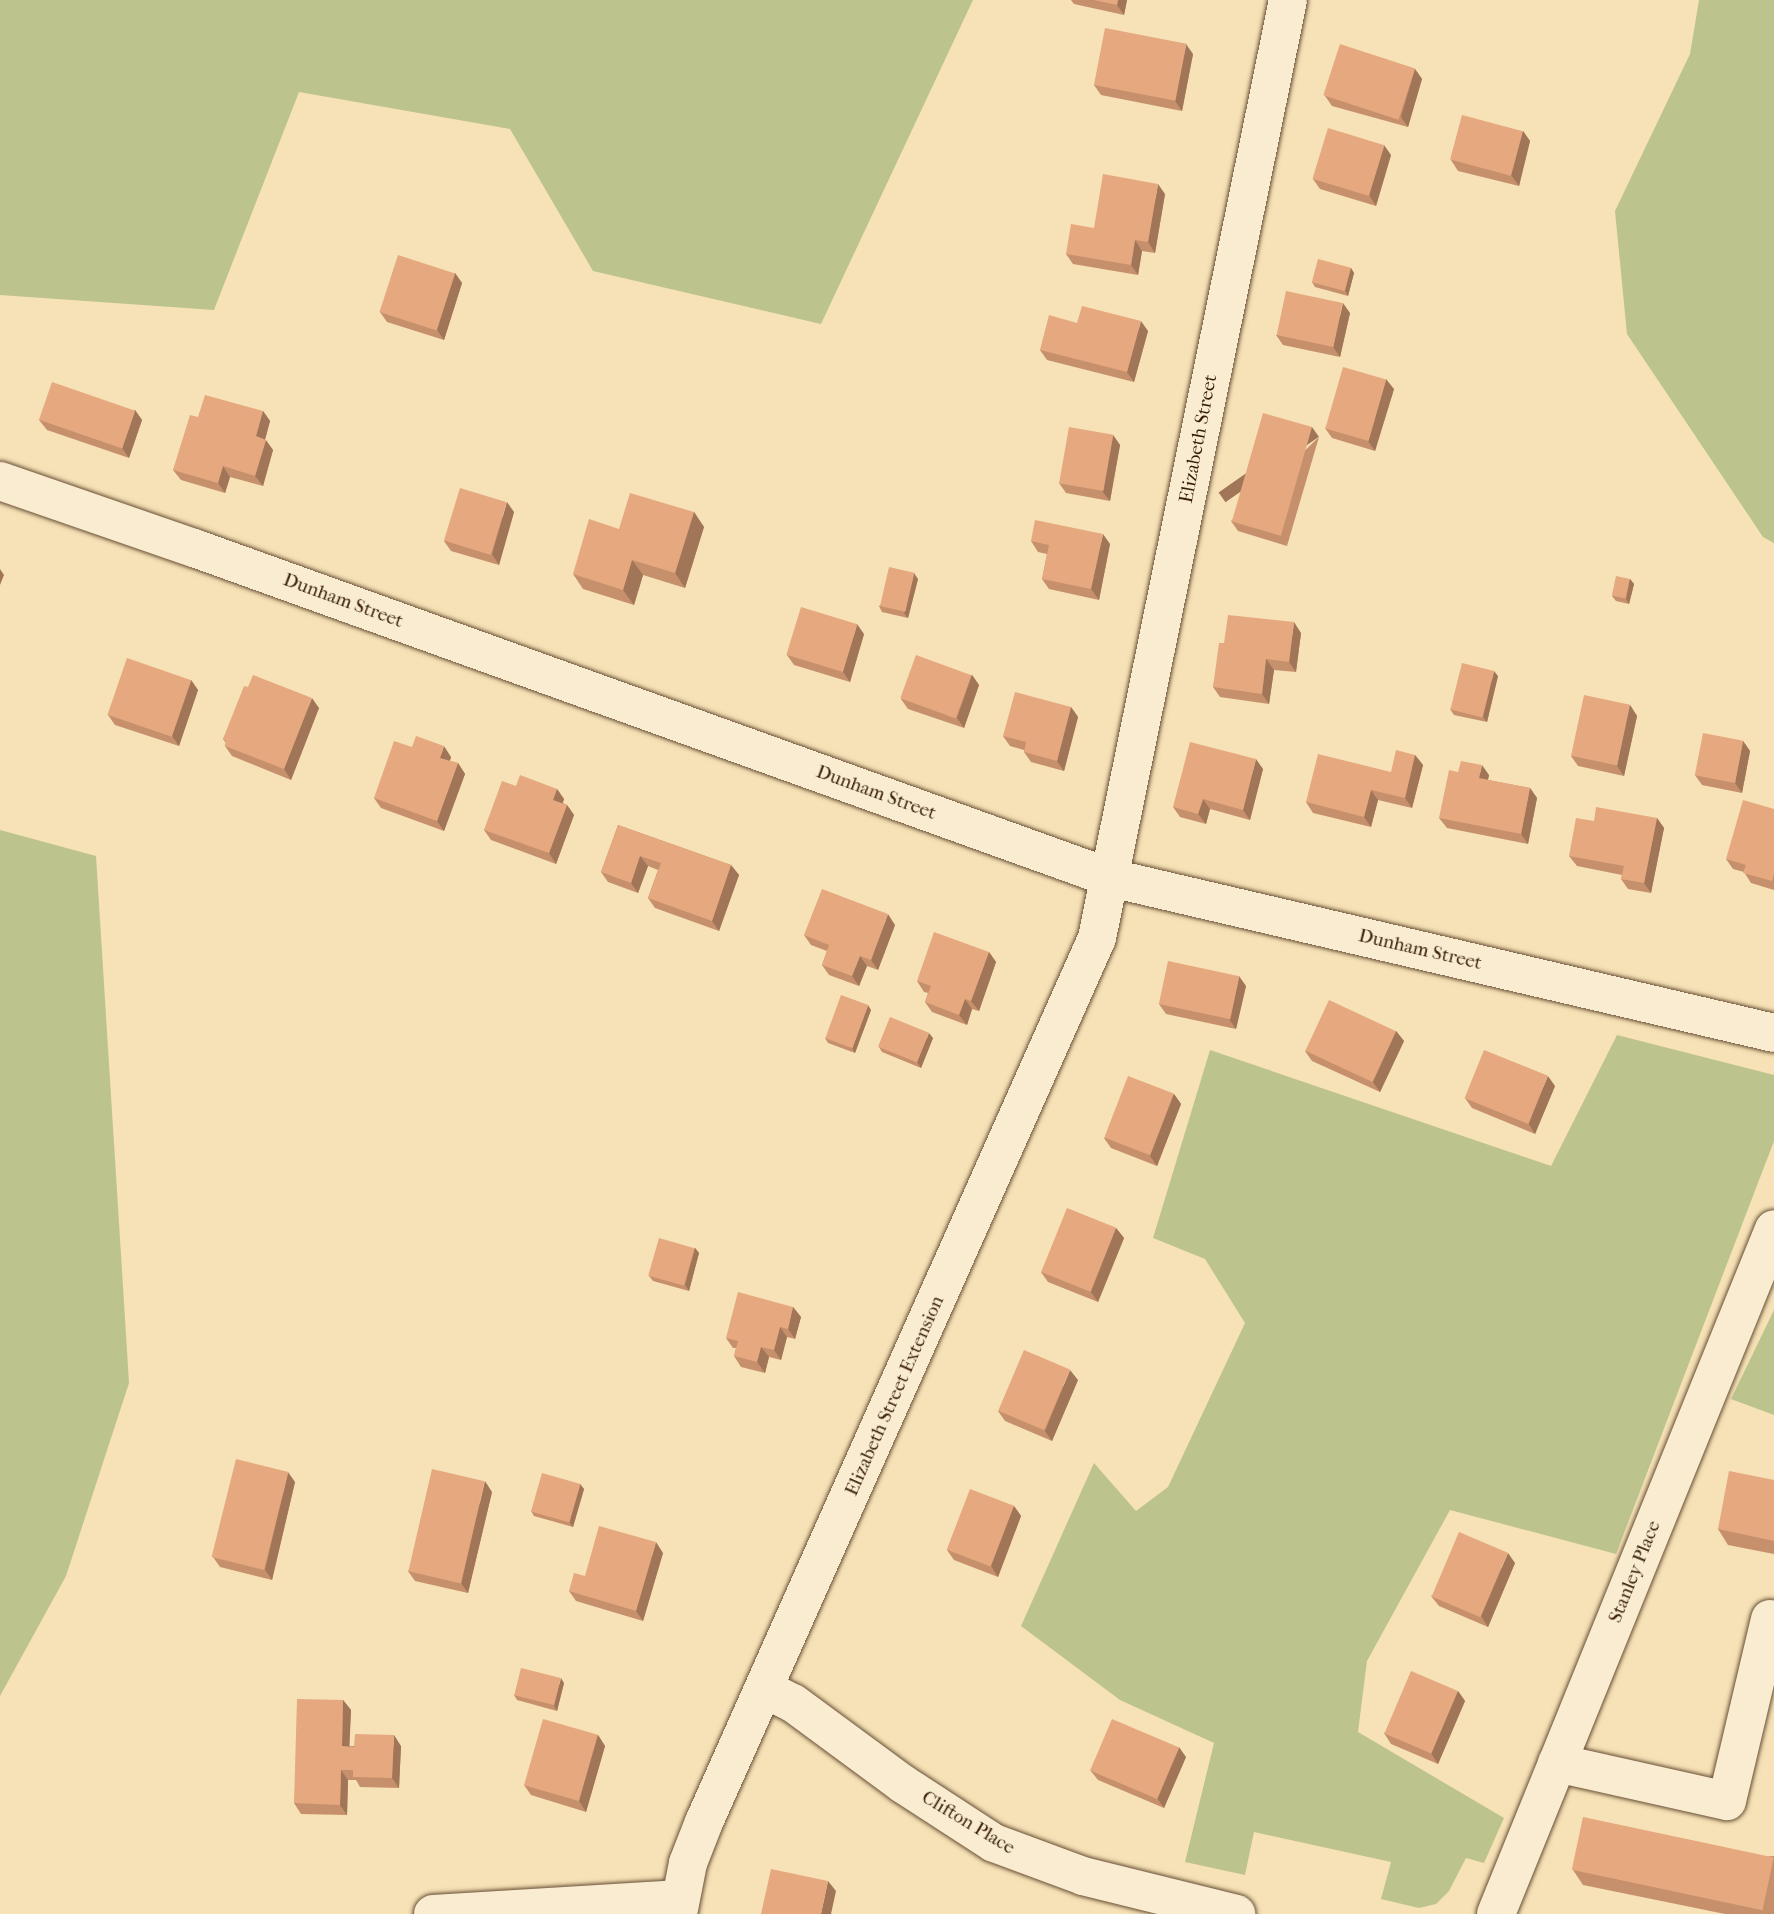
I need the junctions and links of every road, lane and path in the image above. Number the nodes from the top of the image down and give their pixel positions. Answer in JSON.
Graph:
{"nodes":[{"id":1,"x":1288,"y":0,"type":"edge"},
{"id":2,"x":0,"y":481,"type":"edge"},
{"id":3,"x":1111,"y":878,"type":"junction"},
{"id":4,"x":1774,"y":1033,"type":"edge"},
{"id":5,"x":1774,"y":1229,"type":"edge"},
{"id":6,"x":1770,"y":1619,"type":"dead end"},
{"id":7,"x":765,"y":1689,"type":"junction"},
{"id":8,"x":1558,"y":1763,"type":"junction"},
{"id":9,"x":679,"y":1906,"type":"edge"},
{"id":10,"x":433,"y":1914,"type":"edge"},
{"id":11,"x":1236,"y":1914,"type":"edge"},
{"id":12,"x":1496,"y":1914,"type":"edge"}],
"edges":[{"from":1,"to":3,"type":"street","name":"Elizabeth Street"},
{"from":2,"to":3,"type":"street","name":"Dunham Street"},
{"from":3,"to":4,"type":"street","name":"Dunham Street"},
{"from":3,"to":7,"type":"street","name":"Elizabeth Street Extension"},
{"from":5,"to":8,"type":"street","name":"Stanley Place"},
{"from":6,"to":8,"type":"street"},
{"from":7,"to":9,"type":"street","name":"Elizabeth Street Extension"},
{"from":7,"to":11,"type":"street","name":"Clifton Place"},
{"from":8,"to":12,"type":"street","name":"Stanley Place"},
{"from":9,"to":10,"type":"street"}]}
